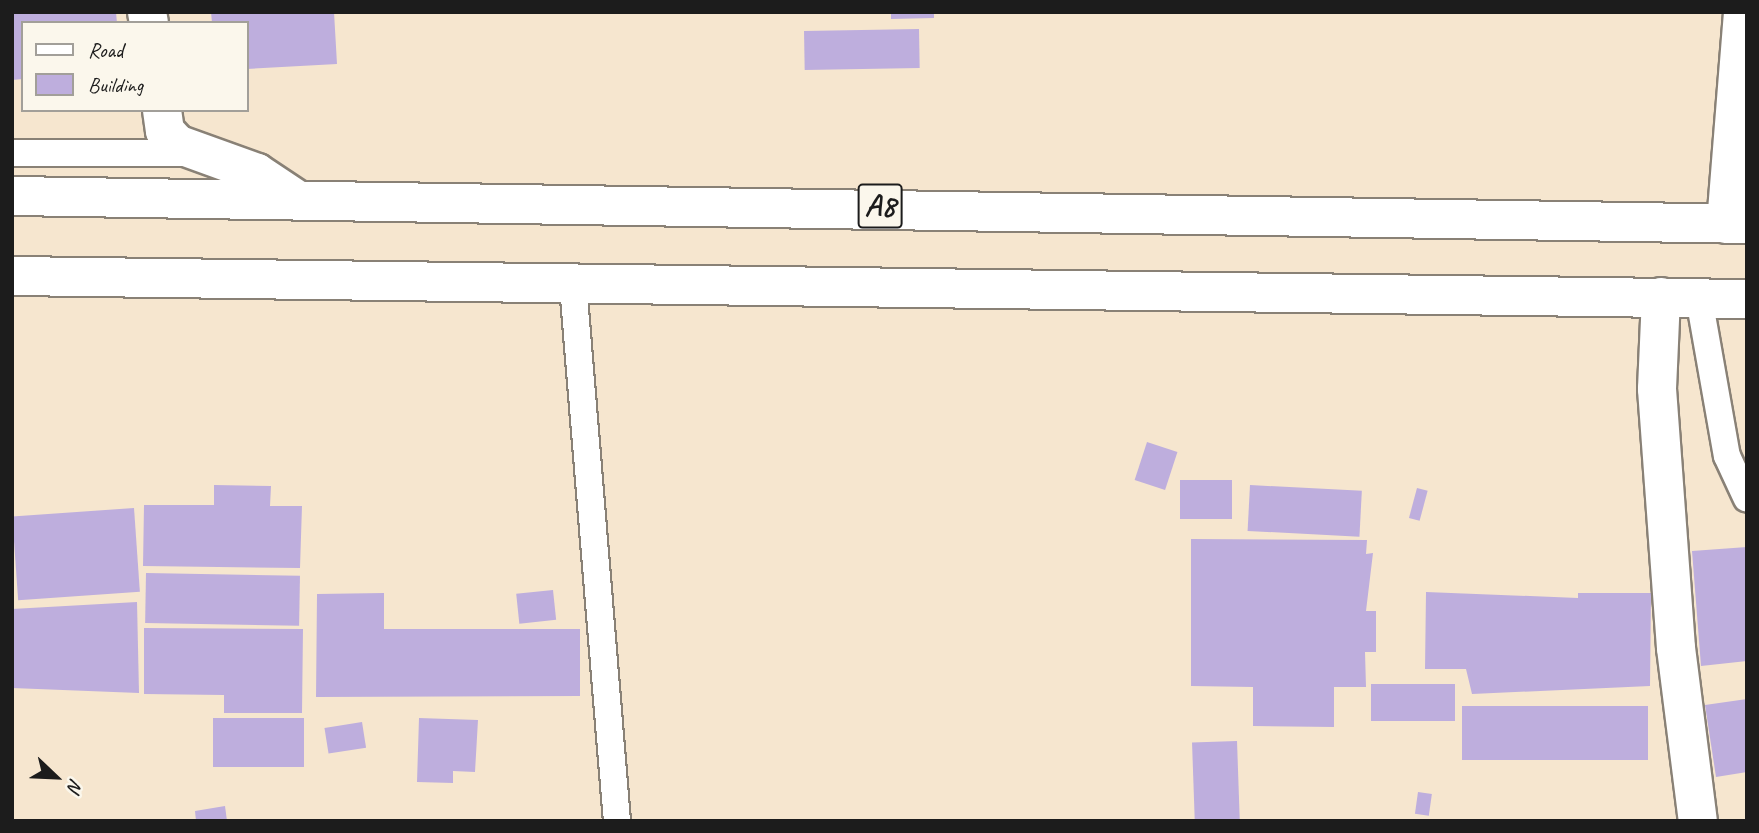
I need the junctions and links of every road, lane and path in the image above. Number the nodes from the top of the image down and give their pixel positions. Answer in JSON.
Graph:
{"nodes":[{"id":1,"x":1742,"y":12,"type":"edge"},
{"id":2,"x":162,"y":112,"type":"edge"},
{"id":3,"x":1737,"y":150,"type":"edge"},
{"id":4,"x":12,"y":153,"type":"edge"},
{"id":5,"x":194,"y":153,"type":"junction"},
{"id":6,"x":12,"y":196,"type":"edge"},
{"id":7,"x":296,"y":198,"type":"junction"},
{"id":8,"x":1736,"y":224,"type":"edge"},
{"id":9,"x":12,"y":276,"type":"edge"},
{"id":10,"x":573,"y":285,"type":"junction"},
{"id":11,"x":1661,"y":298,"type":"junction"},
{"id":12,"x":1699,"y":298,"type":"junction"},
{"id":13,"x":1747,"y":299,"type":"edge"},
{"id":14,"x":1747,"y":499,"type":"edge"},
{"id":15,"x":617,"y":821,"type":"edge"},
{"id":16,"x":1698,"y":821,"type":"edge"}],
"edges":[{"from":1,"to":3,"type":"main road"},
{"from":2,"to":5,"type":"main road"},
{"from":3,"to":8,"type":"main road"},
{"from":4,"to":5,"type":"lane"},
{"from":5,"to":7,"type":"main road"},
{"from":6,"to":7,"type":"main road","number":"A8"},
{"from":7,"to":8,"type":"main road","number":"A8"},
{"from":9,"to":10,"type":"main road"},
{"from":10,"to":11,"type":"main road"},
{"from":10,"to":15,"type":"lane"},
{"from":11,"to":12,"type":"main road"},
{"from":11,"to":16,"type":"main road"},
{"from":12,"to":13,"type":"main road"},
{"from":12,"to":14,"type":"lane"}]}
